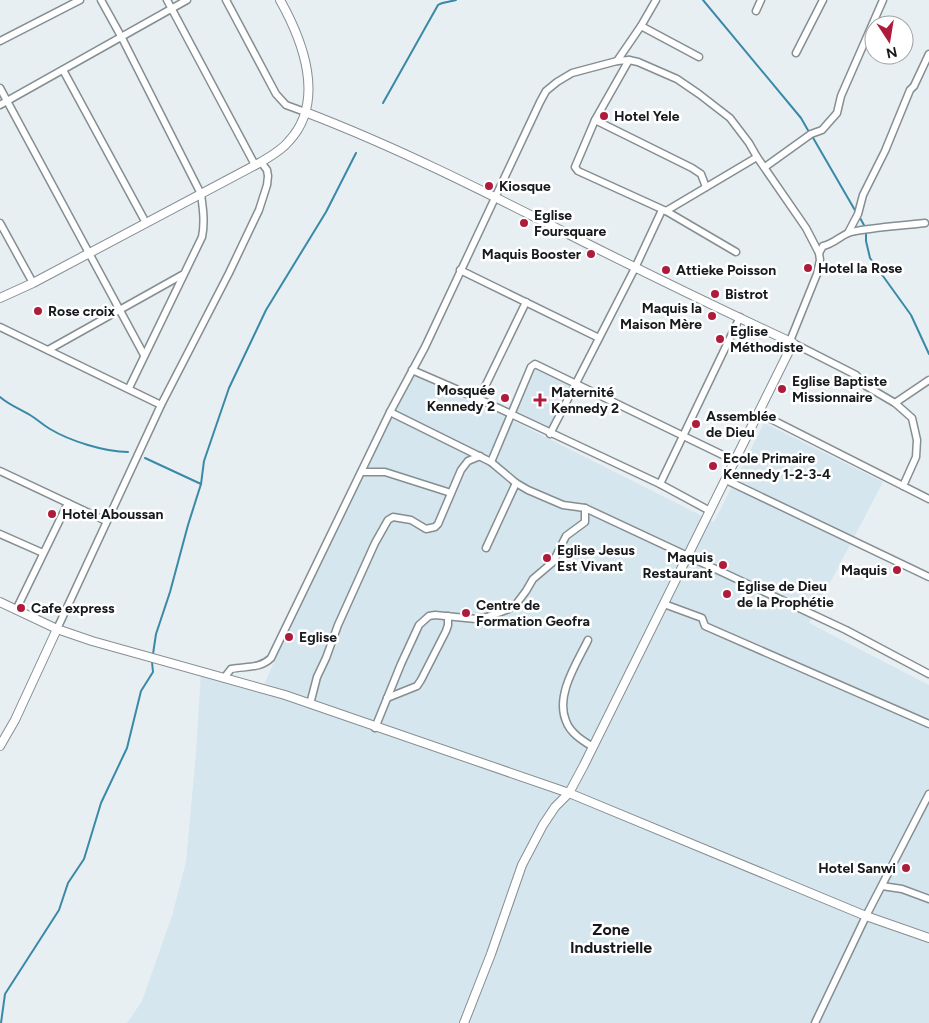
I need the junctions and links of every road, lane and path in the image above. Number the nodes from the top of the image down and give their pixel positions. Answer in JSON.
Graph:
{"nodes":[{"id":1,"x":80,"y":0,"type":"edge"},
{"id":2,"x":101,"y":0,"type":"edge"},
{"id":3,"x":167,"y":0,"type":"edge"},
{"id":4,"x":187,"y":0,"type":"edge"},
{"id":5,"x":226,"y":0,"type":"edge"},
{"id":6,"x":280,"y":0,"type":"edge"},
{"id":7,"x":656,"y":0,"type":"edge"},
{"id":8,"x":761,"y":0,"type":"edge"},
{"id":9,"x":823,"y":0,"type":"edge"},
{"id":10,"x":883,"y":0,"type":"edge"},
{"id":11,"x":172,"y":9,"type":"junction"},
{"id":12,"x":756,"y":11,"type":"dead end"},
{"id":13,"x":641,"y":26,"type":"junction"},
{"id":14,"x":122,"y":38,"type":"junction"},
{"id":15,"x":0,"y":41,"type":"edge"},
{"id":16,"x":796,"y":53,"type":"dead end"},
{"id":17,"x":929,"y":54,"type":"edge"},
{"id":18,"x":699,"y":57,"type":"dead end"},
{"id":19,"x":629,"y":60,"type":"junction"},
{"id":20,"x":617,"y":61,"type":"junction"},
{"id":21,"x":63,"y":70,"type":"junction"},
{"id":22,"x":0,"y":88,"type":"edge"},
{"id":23,"x":7,"y":101,"type":"junction"},
{"id":24,"x":0,"y":105,"type":"edge"},
{"id":25,"x":305,"y":112,"type":"junction"},
{"id":26,"x":595,"y":120,"type":"junction"},
{"id":27,"x":757,"y":157,"type":"junction"},
{"id":28,"x":258,"y":164,"type":"junction"},
{"id":29,"x":765,"y":167,"type":"junction"},
{"id":30,"x":706,"y":187,"type":"junction"},
{"id":31,"x":201,"y":194,"type":"junction"},
{"id":32,"x":494,"y":197,"type":"junction"},
{"id":33,"x":664,"y":211,"type":"junction"},
{"id":34,"x":146,"y":222,"type":"junction"},
{"id":35,"x":0,"y":223,"type":"edge"},
{"id":36,"x":925,"y":223,"type":"dead end"},
{"id":37,"x":848,"y":233,"type":"junction"},
{"id":38,"x":736,"y":252,"type":"dead end"},
{"id":39,"x":90,"y":253,"type":"junction"},
{"id":40,"x":819,"y":253,"type":"junction"},
{"id":41,"x":635,"y":268,"type":"junction"},
{"id":42,"x":460,"y":270,"type":"junction"},
{"id":43,"x":182,"y":275,"type":"junction"},
{"id":44,"x":33,"y":283,"type":"junction"},
{"id":45,"x":0,"y":298,"type":"edge"},
{"id":46,"x":526,"y":302,"type":"junction"},
{"id":47,"x":120,"y":309,"type":"junction"},
{"id":48,"x":740,"y":317,"type":"junction"},
{"id":49,"x":0,"y":327,"type":"edge"},
{"id":50,"x":599,"y":338,"type":"junction"},
{"id":51,"x":792,"y":342,"type":"junction"},
{"id":52,"x":48,"y":350,"type":"junction"},
{"id":53,"x":144,"y":355,"type":"junction"},
{"id":54,"x":412,"y":370,"type":"junction"},
{"id":55,"x":929,"y":380,"type":"edge"},
{"id":56,"x":575,"y":385,"type":"junction"},
{"id":57,"x":128,"y":388,"type":"junction"},
{"id":58,"x":479,"y":399,"type":"junction"},
{"id":59,"x":895,"y":403,"type":"junction"},
{"id":60,"x":161,"y":405,"type":"junction"},
{"id":61,"x":390,"y":412,"type":"junction"},
{"id":62,"x":511,"y":414,"type":"junction"},
{"id":63,"x":759,"y":414,"type":"junction"},
{"id":64,"x":550,"y":434,"type":"junction"},
{"id":65,"x":683,"y":436,"type":"junction"},
{"id":66,"x":480,"y":456,"type":"junction"},
{"id":67,"x":735,"y":461,"type":"junction"},
{"id":68,"x":491,"y":462,"type":"junction"},
{"id":69,"x":0,"y":471,"type":"edge"},
{"id":70,"x":362,"y":472,"type":"junction"},
{"id":71,"x":726,"y":480,"type":"junction"},
{"id":72,"x":516,"y":483,"type":"junction"},
{"id":73,"x":660,"y":484,"type":"junction"},
{"id":74,"x":903,"y":486,"type":"junction"},
{"id":75,"x":451,"y":493,"type":"junction"},
{"id":76,"x":929,"y":499,"type":"edge"},
{"id":77,"x":68,"y":503,"type":"junction"},
{"id":78,"x":585,"y":508,"type":"junction"},
{"id":79,"x":710,"y":511,"type":"junction"},
{"id":80,"x":106,"y":521,"type":"junction"},
{"id":81,"x":0,"y":534,"type":"edge"},
{"id":82,"x":486,"y":548,"type":"dead end"},
{"id":83,"x":43,"y":554,"type":"junction"},
{"id":84,"x":688,"y":557,"type":"junction"},
{"id":85,"x":929,"y":577,"type":"edge"},
{"id":86,"x":0,"y":602,"type":"edge"},
{"id":87,"x":664,"y":604,"type":"junction"},
{"id":88,"x":16,"y":610,"type":"junction"},
{"id":89,"x":448,"y":616,"type":"junction"},
{"id":90,"x":56,"y":629,"type":"junction"},
{"id":91,"x":588,"y":640,"type":"dead end"},
{"id":92,"x":929,"y":674,"type":"edge"},
{"id":93,"x":224,"y":678,"type":"junction"},
{"id":94,"x":387,"y":698,"type":"junction"},
{"id":95,"x":310,"y":704,"type":"junction"},
{"id":96,"x":929,"y":724,"type":"edge"},
{"id":97,"x":375,"y":728,"type":"junction"},
{"id":98,"x":0,"y":746,"type":"edge"},
{"id":99,"x":593,"y":747,"type":"junction"},
{"id":100,"x":569,"y":793,"type":"junction"},
{"id":101,"x":929,"y":794,"type":"edge"},
{"id":102,"x":882,"y":886,"type":"junction"},
{"id":103,"x":929,"y":899,"type":"edge"},
{"id":104,"x":866,"y":916,"type":"junction"},
{"id":105,"x":929,"y":938,"type":"edge"},
{"id":106,"x":464,"y":1023,"type":"edge"},
{"id":107,"x":815,"y":1023,"type":"edge"}],
"edges":[{"from":1,"to":15,"type":"street"},
{"from":2,"to":14,"type":"street"},
{"from":3,"to":11,"type":"street"},
{"from":4,"to":11,"type":"street"},
{"from":5,"to":25,"type":"street"},
{"from":6,"to":25,"type":"street"},
{"from":7,"to":13,"type":"street"},
{"from":8,"to":12,"type":"street"},
{"from":9,"to":16,"type":"street"},
{"from":10,"to":29,"type":"street"},
{"from":11,"to":14,"type":"street"},
{"from":11,"to":28,"type":"street"},
{"from":13,"to":18,"type":"street"},
{"from":13,"to":20,"type":"street"},
{"from":14,"to":21,"type":"street"},
{"from":14,"to":31,"type":"street"},
{"from":17,"to":37,"type":"street"},
{"from":19,"to":20,"type":"street"},
{"from":19,"to":26,"type":"street"},
{"from":19,"to":27,"type":"street"},
{"from":20,"to":32,"type":"street"},
{"from":21,"to":23,"type":"street"},
{"from":21,"to":34,"type":"street"},
{"from":22,"to":23,"type":"street"},
{"from":23,"to":24,"type":"street"},
{"from":23,"to":39,"type":"street"},
{"from":25,"to":28,"type":"street"},
{"from":25,"to":32,"type":"street"},
{"from":26,"to":30,"type":"street"},
{"from":26,"to":33,"type":"street"},
{"from":27,"to":29,"type":"street"},
{"from":27,"to":30,"type":"street"},
{"from":28,"to":31,"type":"street"},
{"from":28,"to":60,"type":"street"},
{"from":29,"to":40,"type":"street"},
{"from":30,"to":33,"type":"street"},
{"from":31,"to":34,"type":"street"},
{"from":31,"to":43,"type":"street"},
{"from":32,"to":41,"type":"street"},
{"from":32,"to":42,"type":"street"},
{"from":33,"to":38,"type":"street"},
{"from":33,"to":41,"type":"street"},
{"from":34,"to":39,"type":"street"},
{"from":35,"to":44,"type":"street"},
{"from":36,"to":37,"type":"street"},
{"from":37,"to":40,"type":"street"},
{"from":39,"to":44,"type":"street"},
{"from":39,"to":47,"type":"street"},
{"from":40,"to":51,"type":"street"},
{"from":41,"to":48,"type":"street"},
{"from":41,"to":50,"type":"street"},
{"from":42,"to":46,"type":"street"},
{"from":42,"to":54,"type":"street"},
{"from":43,"to":47,"type":"street"},
{"from":43,"to":53,"type":"street"},
{"from":44,"to":45,"type":"street"},
{"from":46,"to":50,"type":"street"},
{"from":46,"to":58,"type":"street"},
{"from":47,"to":52,"type":"street"},
{"from":47,"to":53,"type":"street"},
{"from":48,"to":51,"type":"street"},
{"from":48,"to":65,"type":"street"},
{"from":49,"to":52,"type":"street"},
{"from":50,"to":56,"type":"street"},
{"from":51,"to":59,"type":"street"},
{"from":51,"to":63,"type":"street"},
{"from":52,"to":57,"type":"street"},
{"from":53,"to":57,"type":"street"},
{"from":54,"to":58,"type":"street"},
{"from":54,"to":61,"type":"street"},
{"from":55,"to":59,"type":"street"},
{"from":56,"to":62,"type":"street"},
{"from":56,"to":64,"type":"street"},
{"from":56,"to":65,"type":"street"},
{"from":57,"to":60,"type":"street"},
{"from":58,"to":62,"type":"street"},
{"from":59,"to":74,"type":"street"},
{"from":60,"to":80,"type":"street"},
{"from":61,"to":66,"type":"street"},
{"from":61,"to":70,"type":"street"},
{"from":62,"to":64,"type":"street"},
{"from":62,"to":68,"type":"street"},
{"from":63,"to":67,"type":"street"},
{"from":63,"to":74,"type":"street"},
{"from":64,"to":73,"type":"street"},
{"from":65,"to":67,"type":"street"},
{"from":65,"to":73,"type":"street"},
{"from":66,"to":68,"type":"street"},
{"from":66,"to":75,"type":"street"},
{"from":67,"to":71,"type":"street"},
{"from":68,"to":72,"type":"street"},
{"from":69,"to":77,"type":"street"},
{"from":70,"to":75,"type":"street"},
{"from":70,"to":93,"type":"street"},
{"from":71,"to":79,"type":"street"},
{"from":71,"to":85,"type":"street"},
{"from":72,"to":78,"type":"street"},
{"from":72,"to":82,"type":"street"},
{"from":73,"to":79,"type":"street"},
{"from":74,"to":76,"type":"street"},
{"from":75,"to":95,"type":"street"},
{"from":77,"to":80,"type":"street"},
{"from":77,"to":83,"type":"street"},
{"from":78,"to":84,"type":"street"},
{"from":78,"to":89,"type":"street"},
{"from":79,"to":84,"type":"street"},
{"from":80,"to":90,"type":"street"},
{"from":81,"to":83,"type":"street"},
{"from":83,"to":88,"type":"street"},
{"from":84,"to":87,"type":"street"},
{"from":84,"to":92,"type":"street"},
{"from":86,"to":88,"type":"street"},
{"from":87,"to":96,"type":"street"},
{"from":87,"to":99,"type":"street"},
{"from":88,"to":90,"type":"street"},
{"from":89,"to":94,"type":"street"},
{"from":89,"to":94,"type":"street"},
{"from":90,"to":93,"type":"street"},
{"from":90,"to":98,"type":"street"},
{"from":91,"to":99,"type":"street"},
{"from":93,"to":95,"type":"street"},
{"from":94,"to":97,"type":"street"},
{"from":95,"to":97,"type":"street"},
{"from":97,"to":100,"type":"street"},
{"from":99,"to":100,"type":"street"},
{"from":100,"to":104,"type":"street"},
{"from":100,"to":106,"type":"street"},
{"from":101,"to":102,"type":"street"},
{"from":102,"to":103,"type":"street"},
{"from":102,"to":104,"type":"street"},
{"from":104,"to":105,"type":"street"},
{"from":104,"to":107,"type":"street"}]}
